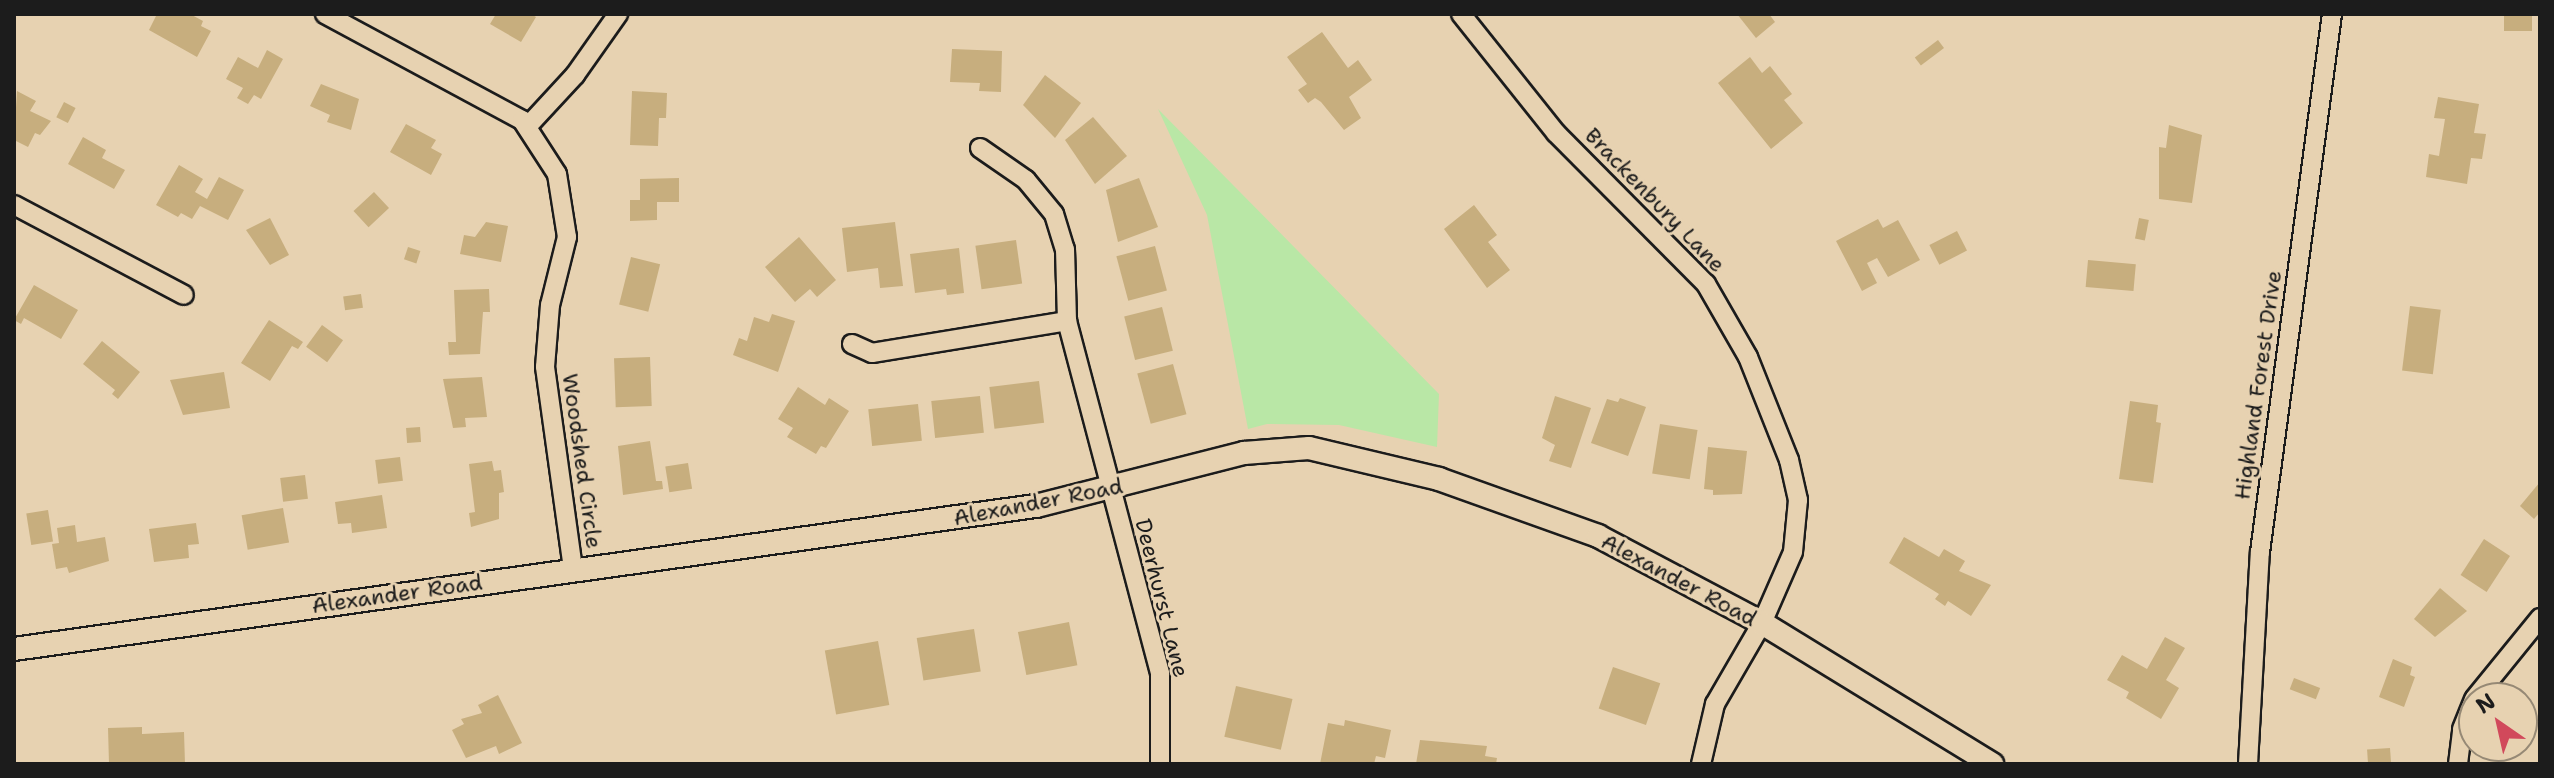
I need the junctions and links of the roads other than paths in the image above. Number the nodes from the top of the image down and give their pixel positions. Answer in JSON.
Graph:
{"nodes":[{"id":1,"x":325,"y":14,"type":"edge"},
{"id":2,"x":618,"y":14,"type":"edge"},
{"id":3,"x":1461,"y":14,"type":"edge"},
{"id":4,"x":2332,"y":14,"type":"edge"},
{"id":5,"x":527,"y":127,"type":"junction"},
{"id":6,"x":980,"y":148,"type":"dead end"},
{"id":7,"x":14,"y":205,"type":"edge"},
{"id":8,"x":184,"y":295,"type":"dead end"},
{"id":9,"x":1067,"y":321,"type":"junction"},
{"id":10,"x":852,"y":344,"type":"dead end"},
{"id":11,"x":1110,"y":490,"type":"junction"},
{"id":12,"x":573,"y":568,"type":"junction"},
{"id":13,"x":2540,"y":618,"type":"edge"},
{"id":14,"x":1762,"y":623,"type":"junction"},
{"id":15,"x":14,"y":649,"type":"edge"},
{"id":16,"x":2488,"y":682,"type":"edge"},
{"id":17,"x":1160,"y":764,"type":"edge"},
{"id":18,"x":1701,"y":764,"type":"edge"},
{"id":19,"x":1992,"y":764,"type":"edge"},
{"id":20,"x":2248,"y":764,"type":"edge"}],
"edges":[{"from":1,"to":5,"type":"street","name":"Woodshed Circle"},
{"from":2,"to":5,"type":"street"},
{"from":3,"to":14,"type":"street","name":"Brackenbury Lane"},
{"from":4,"to":20,"type":"street","name":"Highland Forest Drive"},
{"from":5,"to":12,"type":"street","name":"Woodshed Circle"},
{"from":6,"to":9,"type":"street","name":"Deerhurst Lane"},
{"from":7,"to":8,"type":"street"},
{"from":9,"to":10,"type":"street"},
{"from":9,"to":11,"type":"street","name":"Deerhurst Lane"},
{"from":11,"to":12,"type":"street","name":"Alexander Road"},
{"from":11,"to":14,"type":"street","name":"Alexander Road"},
{"from":11,"to":17,"type":"street","name":"Deerhurst Lane"},
{"from":12,"to":15,"type":"street","name":"Alexander Road"},
{"from":13,"to":16,"type":"street"},
{"from":14,"to":18,"type":"street","name":"Brackenbury Lane"},
{"from":14,"to":19,"type":"street","name":"Alexander Road"}]}
